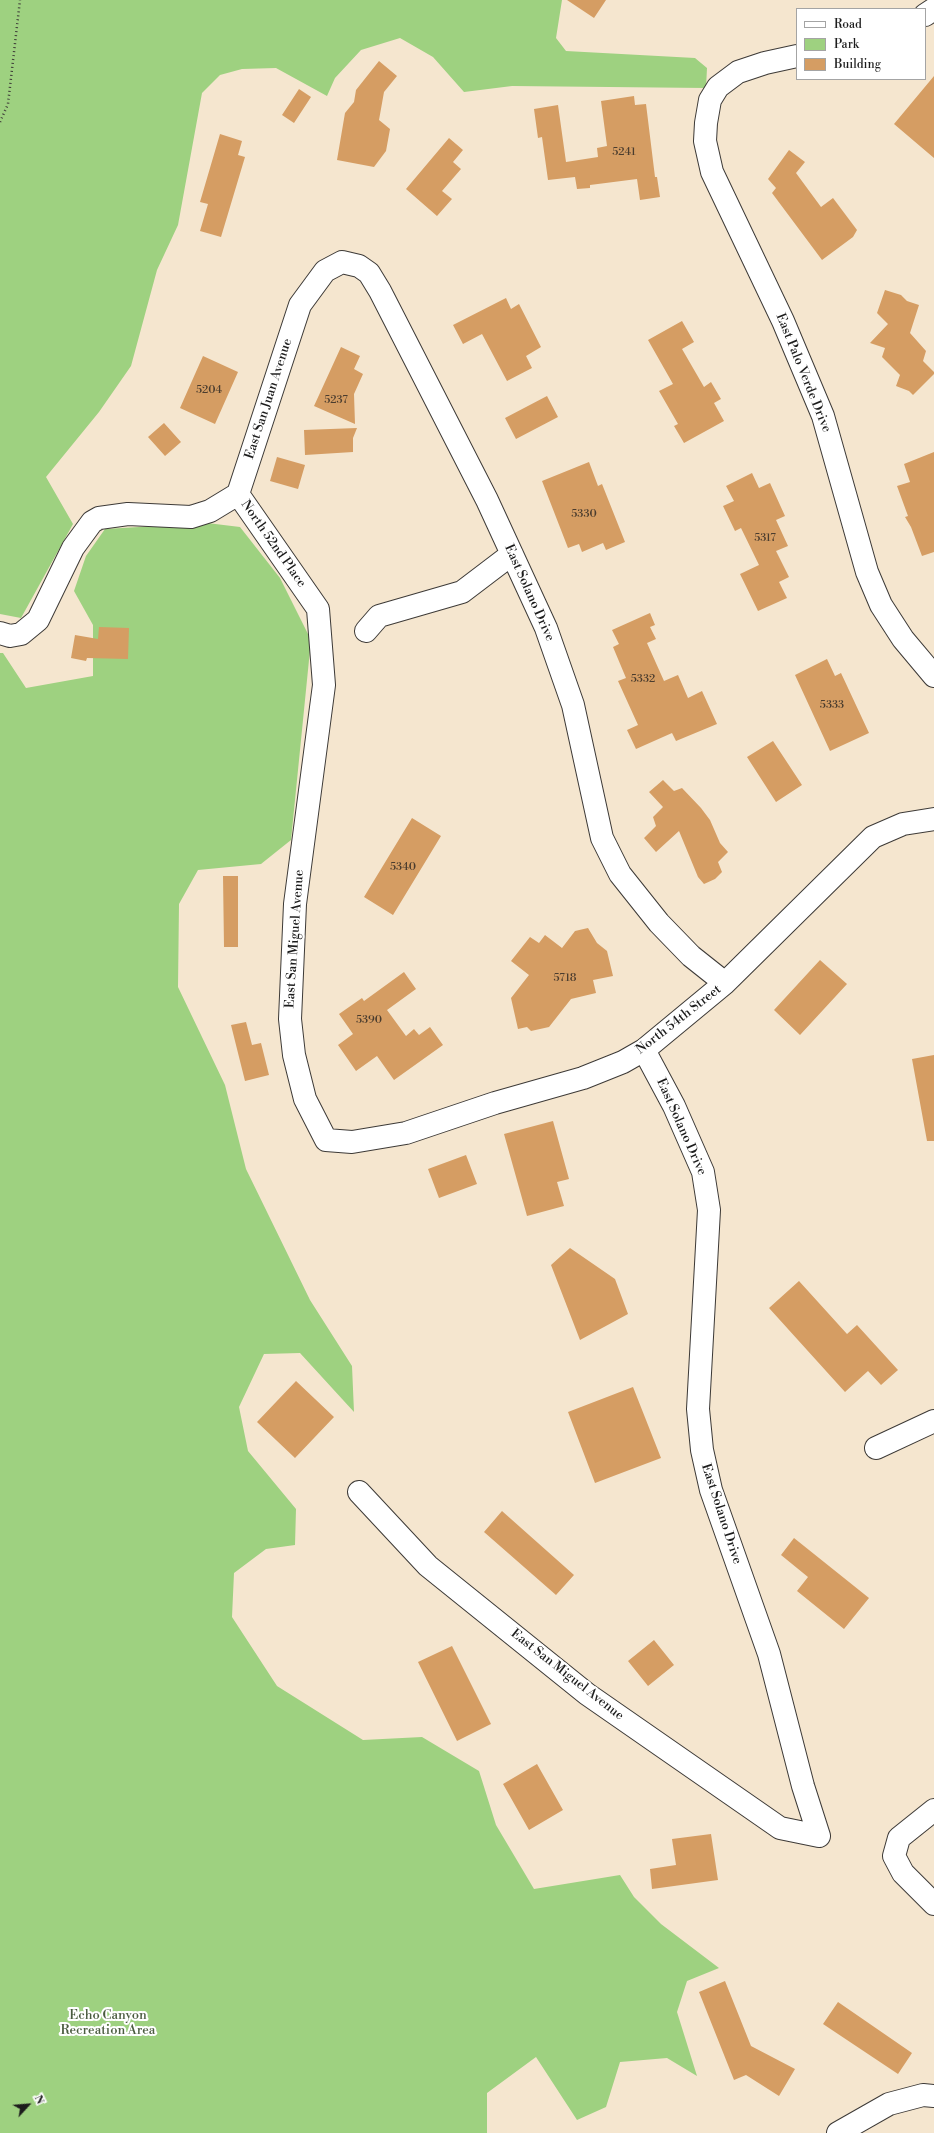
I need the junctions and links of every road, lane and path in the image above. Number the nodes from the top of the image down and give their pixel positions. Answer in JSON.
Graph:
{"nodes":[{"id":1,"x":20,"y":0,"type":"edge"},
{"id":2,"x":796,"y":56,"type":"edge"},
{"id":3,"x":0,"y":122,"type":"edge"},
{"id":4,"x":300,"y":305,"type":"joint"},
{"id":5,"x":238,"y":494,"type":"junction"},
{"id":6,"x":512,"y":554,"type":"junction"},
{"id":7,"x":366,"y":631,"type":"dead end"},
{"id":8,"x":0,"y":633,"type":"edge"},
{"id":9,"x":934,"y":676,"type":"edge"},
{"id":10,"x":324,"y":685,"type":"joint"},
{"id":11,"x":934,"y":819,"type":"edge"},
{"id":12,"x":725,"y":983,"type":"junction"},
{"id":13,"x":644,"y":1050,"type":"junction"},
{"id":14,"x":326,"y":1140,"type":"joint"},
{"id":15,"x":934,"y":1421,"type":"edge"},
{"id":16,"x":876,"y":1448,"type":"dead end"},
{"id":17,"x":359,"y":1492,"type":"dead end"},
{"id":18,"x":934,"y":1810,"type":"edge"},
{"id":19,"x":819,"y":1836,"type":"joint"},
{"id":20,"x":934,"y":1904,"type":"edge"},
{"id":21,"x":934,"y":2096,"type":"edge"},
{"id":22,"x":838,"y":2133,"type":"edge"}],
"edges":[{"from":1,"to":3,"type":"path"},
{"from":2,"to":9,"type":"street","name":"East Palo Verde Drive"},
{"from":4,"to":5,"type":"street","name":"East San Juan Avenue"},
{"from":4,"to":6,"type":"street","name":"East Solano Drive"},
{"from":5,"to":8,"type":"street","name":"North 52nd Place"},
{"from":5,"to":10,"type":"street","name":"North 52nd Place"},
{"from":6,"to":7,"type":"street"},
{"from":6,"to":12,"type":"street","name":"East Solano Drive"},
{"from":10,"to":14,"type":"street","name":"East San Miguel Avenue"},
{"from":11,"to":12,"type":"street","name":"North 54th Street"},
{"from":12,"to":13,"type":"street","name":"North 54th Street"},
{"from":13,"to":14,"type":"street","name":"North 54th Street"},
{"from":13,"to":19,"type":"street","name":"East Solano Drive"},
{"from":15,"to":16,"type":"street"},
{"from":17,"to":19,"type":"street","name":"East San Miguel Avenue"},
{"from":18,"to":20,"type":"street"},
{"from":21,"to":22,"type":"street"}]}
